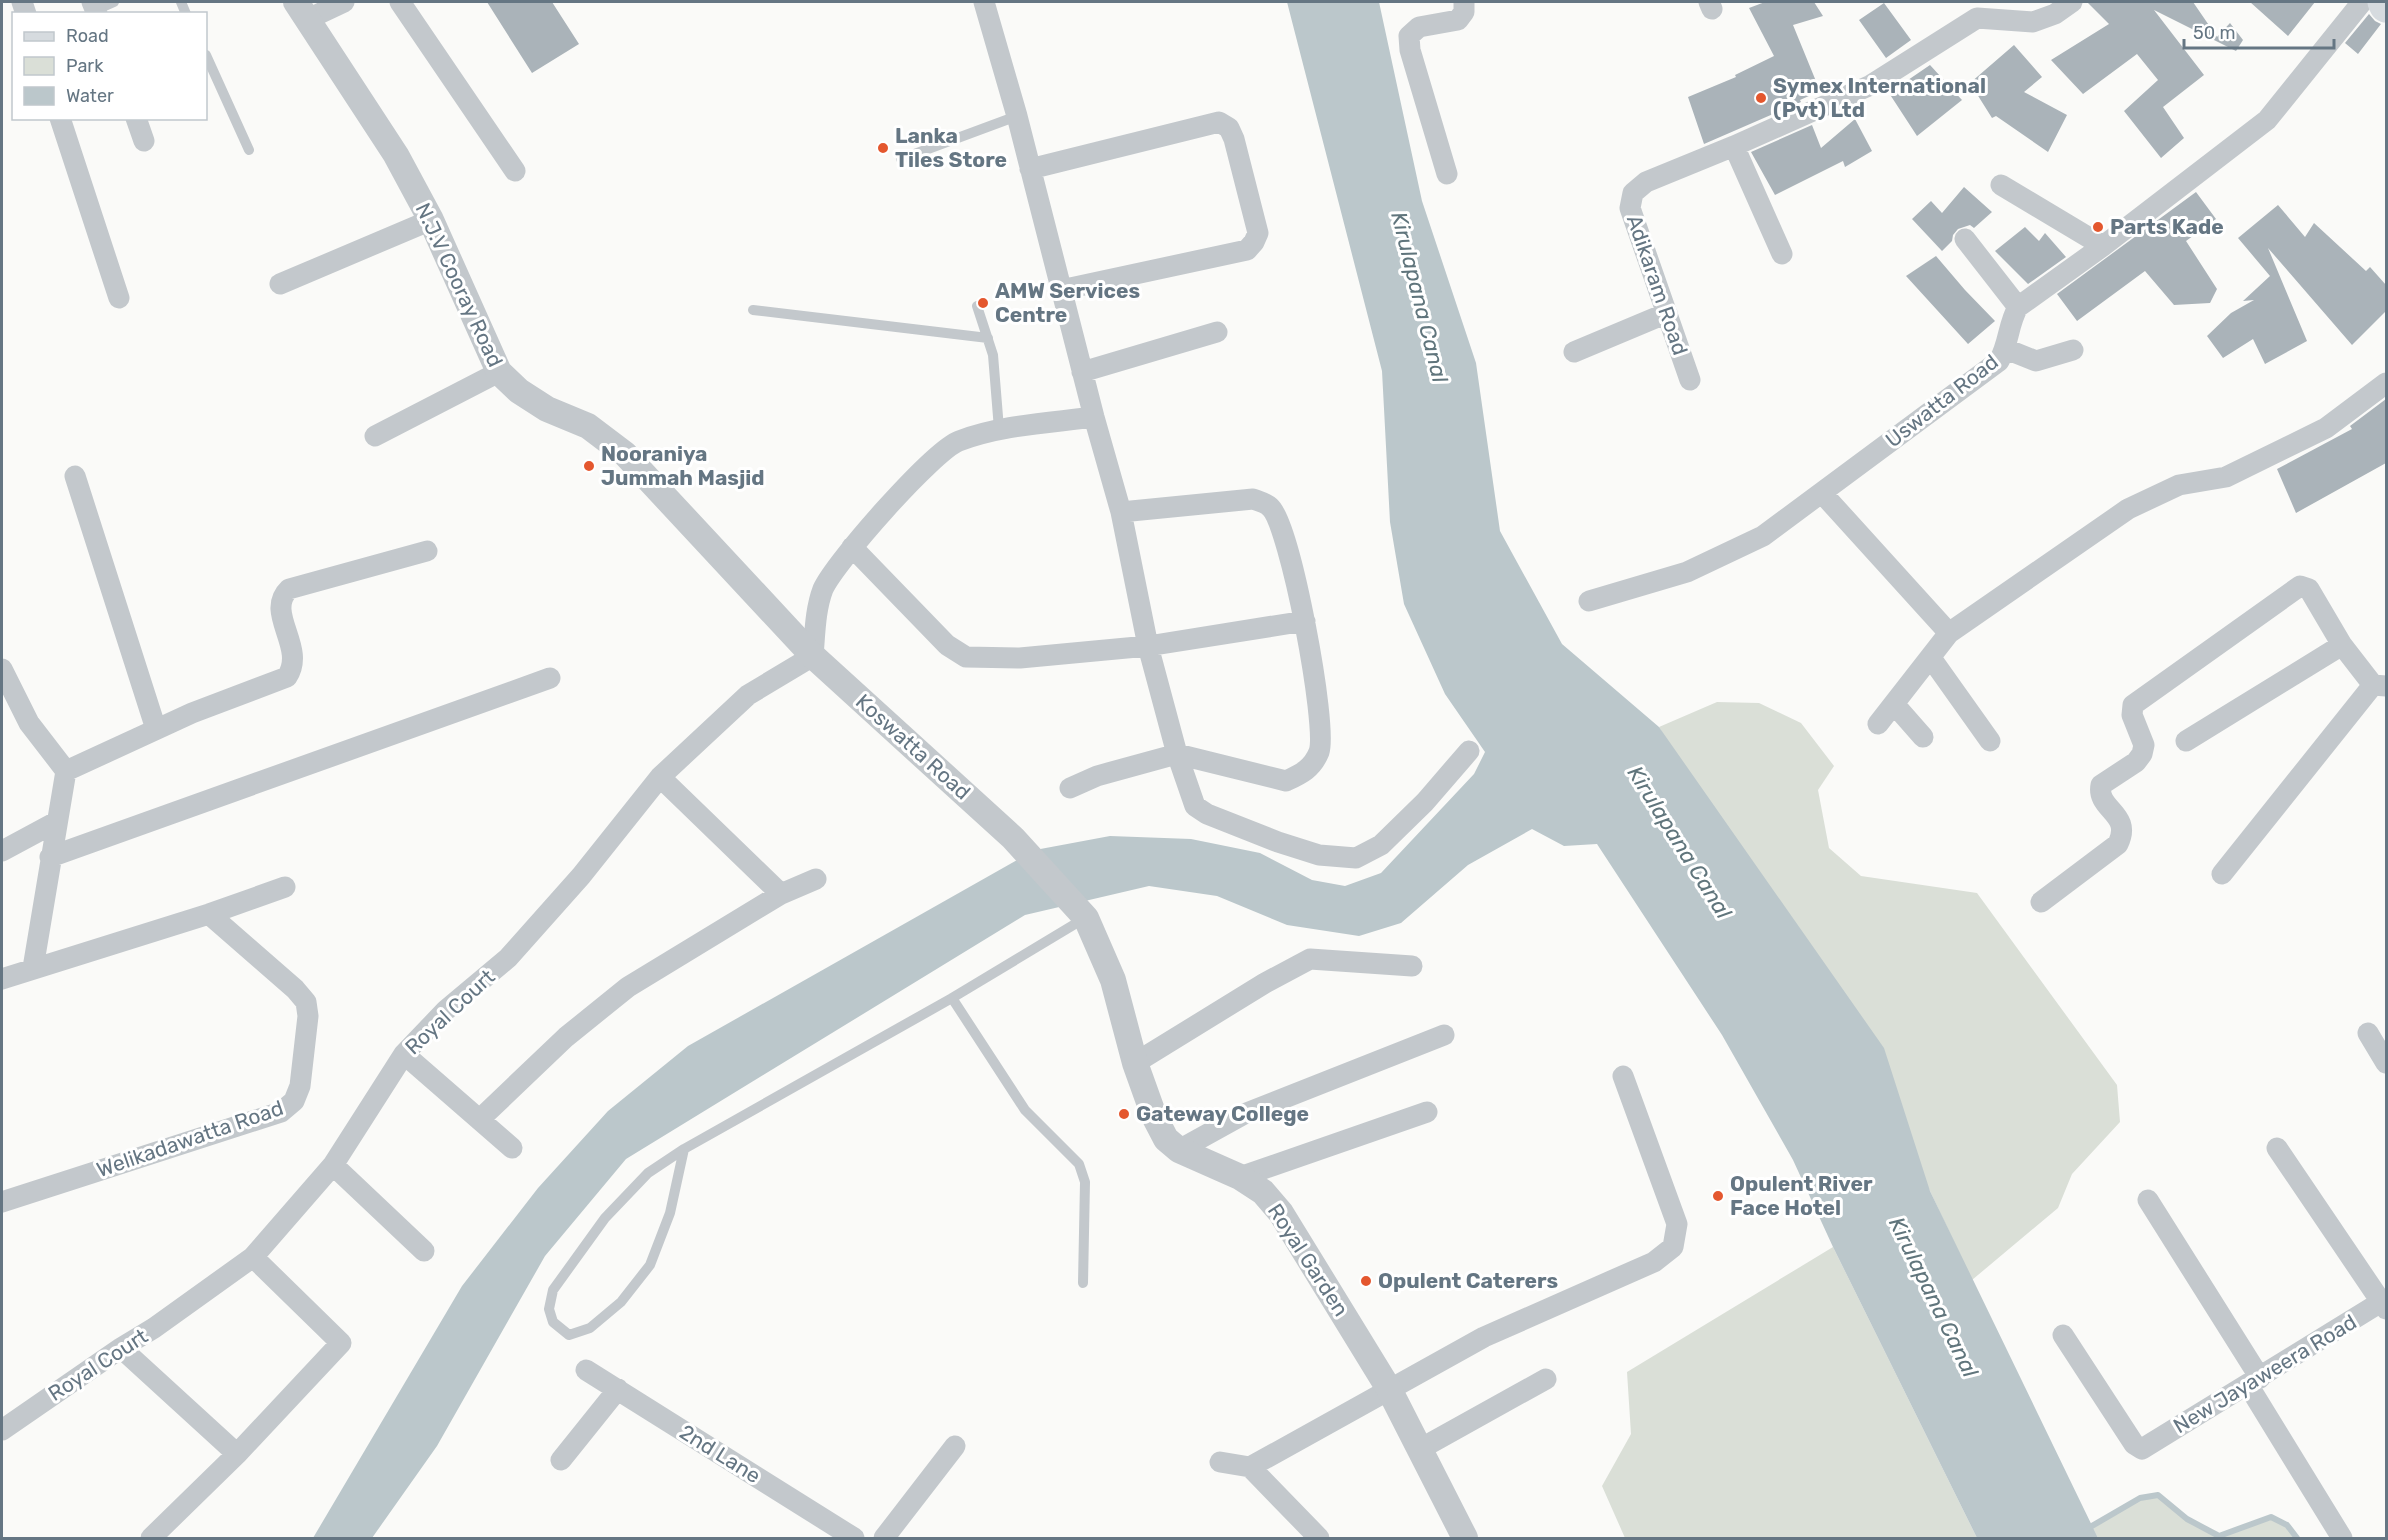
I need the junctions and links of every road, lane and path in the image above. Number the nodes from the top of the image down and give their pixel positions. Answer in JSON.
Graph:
{"nodes":[{"id":1,"x":344,"y":2,"type":"edge"},
{"id":2,"x":400,"y":2,"type":"edge"},
{"id":3,"x":984,"y":2,"type":"edge"},
{"id":4,"x":1464,"y":2,"type":"edge"},
{"id":5,"x":2073,"y":2,"type":"edge"},
{"id":6,"x":2362,"y":2,"type":"edge"},
{"id":7,"x":2384,"y":2,"type":"edge"},
{"id":8,"x":2386,"y":6,"type":"edge"},
{"id":9,"x":302,"y":10,"type":"edge"},
{"id":10,"x":207,"y":57,"type":"edge"},
{"id":11,"x":1017,"y":116,"type":"junction"},
{"id":12,"x":61,"y":120,"type":"edge"},
{"id":13,"x":137,"y":120,"type":"edge"},
{"id":14,"x":144,"y":141,"type":"dead end"},
{"id":15,"x":1734,"y":146,"type":"junction"},
{"id":16,"x":249,"y":150,"type":"dead end"},
{"id":17,"x":901,"y":159,"type":"dead end"},
{"id":18,"x":1030,"y":169,"type":"junction"},
{"id":19,"x":515,"y":171,"type":"dead end"},
{"id":20,"x":1447,"y":174,"type":"dead end"},
{"id":21,"x":2001,"y":186,"type":"dead end"},
{"id":22,"x":431,"y":219,"type":"junction"},
{"id":23,"x":1965,"y":239,"type":"dead end"},
{"id":24,"x":2103,"y":246,"type":"junction"},
{"id":25,"x":1782,"y":254,"type":"dead end"},
{"id":26,"x":280,"y":284,"type":"dead end"},
{"id":27,"x":1061,"y":290,"type":"junction"},
{"id":28,"x":119,"y":298,"type":"dead end"},
{"id":29,"x":977,"y":306,"type":"dead end"},
{"id":30,"x":2018,"y":307,"type":"junction"},
{"id":31,"x":753,"y":310,"type":"dead end"},
{"id":32,"x":1666,"y":313,"type":"junction"},
{"id":33,"x":1217,"y":332,"type":"dead end"},
{"id":34,"x":988,"y":338,"type":"junction"},
{"id":35,"x":2006,"y":349,"type":"junction"},
{"id":36,"x":2073,"y":350,"type":"dead end"},
{"id":37,"x":1574,"y":352,"type":"dead end"},
{"id":38,"x":499,"y":372,"type":"junction"},
{"id":39,"x":1083,"y":372,"type":"junction"},
{"id":40,"x":1690,"y":380,"type":"dead end"},
{"id":41,"x":2386,"y":383,"type":"edge"},
{"id":42,"x":1094,"y":417,"type":"junction"},
{"id":43,"x":999,"y":429,"type":"junction"},
{"id":44,"x":375,"y":436,"type":"dead end"},
{"id":45,"x":75,"y":476,"type":"dead end"},
{"id":46,"x":1822,"y":493,"type":"junction"},
{"id":47,"x":1121,"y":512,"type":"junction"},
{"id":48,"x":852,"y":547,"type":"junction"},
{"id":49,"x":427,"y":551,"type":"dead end"},
{"id":50,"x":1589,"y":601,"type":"dead end"},
{"id":51,"x":1305,"y":621,"type":"junction"},
{"id":52,"x":1949,"y":633,"type":"junction"},
{"id":53,"x":2342,"y":645,"type":"junction"},
{"id":54,"x":1148,"y":646,"type":"junction"},
{"id":55,"x":813,"y":657,"type":"junction"},
{"id":56,"x":1931,"y":658,"type":"junction"},
{"id":57,"x":2,"y":669,"type":"edge"},
{"id":58,"x":550,"y":678,"type":"dead end"},
{"id":59,"x":2380,"y":685,"type":"edge"},
{"id":60,"x":1894,"y":704,"type":"junction"},
{"id":61,"x":1878,"y":724,"type":"dead end"},
{"id":62,"x":156,"y":729,"type":"junction"},
{"id":63,"x":1923,"y":737,"type":"dead end"},
{"id":64,"x":1990,"y":741,"type":"dead end"},
{"id":65,"x":2186,"y":741,"type":"dead end"},
{"id":66,"x":1469,"y":751,"type":"dead end"},
{"id":67,"x":1177,"y":754,"type":"junction"},
{"id":68,"x":66,"y":771,"type":"junction"},
{"id":69,"x":660,"y":777,"type":"junction"},
{"id":70,"x":1070,"y":788,"type":"dead end"},
{"id":71,"x":56,"y":822,"type":"junction"},
{"id":72,"x":1013,"y":838,"type":"joint"},
{"id":73,"x":2,"y":850,"type":"edge"},
{"id":74,"x":50,"y":858,"type":"junction"},
{"id":75,"x":2222,"y":874,"type":"dead end"},
{"id":76,"x":816,"y":879,"type":"dead end"},
{"id":77,"x":285,"y":887,"type":"dead end"},
{"id":78,"x":781,"y":894,"type":"junction"},
{"id":79,"x":2041,"y":902,"type":"dead end"},
{"id":80,"x":1081,"y":912,"type":"junction"},
{"id":81,"x":209,"y":914,"type":"junction"},
{"id":82,"x":1412,"y":966,"type":"dead end"},
{"id":83,"x":33,"y":968,"type":"junction"},
{"id":84,"x":2,"y":979,"type":"edge"},
{"id":85,"x":952,"y":998,"type":"junction"},
{"id":86,"x":2368,"y":1033,"type":"dead end"},
{"id":87,"x":1444,"y":1035,"type":"dead end"},
{"id":88,"x":404,"y":1054,"type":"junction"},
{"id":89,"x":1135,"y":1063,"type":"junction"},
{"id":90,"x":2386,"y":1063,"type":"edge"},
{"id":91,"x":1623,"y":1076,"type":"dead end"},
{"id":92,"x":1427,"y":1112,"type":"dead end"},
{"id":93,"x":480,"y":1119,"type":"junction"},
{"id":94,"x":512,"y":1148,"type":"dead end"},
{"id":95,"x":2277,"y":1148,"type":"dead end"},
{"id":96,"x":684,"y":1149,"type":"junction"},
{"id":97,"x":1179,"y":1150,"type":"junction"},
{"id":98,"x":333,"y":1165,"type":"junction"},
{"id":99,"x":1240,"y":1177,"type":"junction"},
{"id":100,"x":2148,"y":1200,"type":"dead end"},
{"id":101,"x":2,"y":1202,"type":"edge"},
{"id":102,"x":424,"y":1251,"type":"dead end"},
{"id":103,"x":253,"y":1257,"type":"junction"},
{"id":104,"x":1083,"y":1283,"type":"dead end"},
{"id":105,"x":2385,"y":1304,"type":"edge"},
{"id":106,"x":2063,"y":1335,"type":"dead end"},
{"id":107,"x":121,"y":1348,"type":"junction"},
{"id":108,"x":586,"y":1370,"type":"dead end"},
{"id":109,"x":1546,"y":1379,"type":"dead end"},
{"id":110,"x":2254,"y":1381,"type":"junction"},
{"id":111,"x":618,"y":1389,"type":"junction"},
{"id":112,"x":1389,"y":1389,"type":"junction"},
{"id":113,"x":2,"y":1430,"type":"edge"},
{"id":114,"x":955,"y":1446,"type":"dead end"},
{"id":115,"x":1420,"y":1449,"type":"junction"},
{"id":116,"x":237,"y":1454,"type":"junction"},
{"id":117,"x":561,"y":1460,"type":"dead end"},
{"id":118,"x":1220,"y":1462,"type":"dead end"},
{"id":119,"x":1250,"y":1467,"type":"junction"},
{"id":120,"x":1461,"y":1537,"type":"edge"},
{"id":121,"x":151,"y":1539,"type":"edge"},
{"id":122,"x":854,"y":1539,"type":"edge"},
{"id":123,"x":885,"y":1539,"type":"edge"},
{"id":124,"x":1319,"y":1539,"type":"edge"},
{"id":125,"x":2342,"y":1539,"type":"edge"}],
"edges":[{"from":1,"to":9,"type":"street"},
{"from":2,"to":19,"type":"street"},
{"from":3,"to":11,"type":"street"},
{"from":4,"to":20,"type":"street"},
{"from":5,"to":15,"type":"street","name":"Adikaram Road"},
{"from":6,"to":24,"type":"street"},
{"from":7,"to":8,"type":"main road"},
{"from":9,"to":22,"type":"street","name":"N.J.V Cooray Road"},
{"from":10,"to":16,"type":"lane"},
{"from":11,"to":17,"type":"lane"},
{"from":11,"to":18,"type":"street"},
{"from":12,"to":28,"type":"street"},
{"from":13,"to":14,"type":"street"},
{"from":15,"to":25,"type":"street"},
{"from":15,"to":32,"type":"street","name":"Adikaram Road"},
{"from":18,"to":27,"type":"street"},
{"from":18,"to":27,"type":"street"},
{"from":21,"to":24,"type":"street"},
{"from":22,"to":26,"type":"street"},
{"from":22,"to":38,"type":"street","name":"N.J.V Cooray Road"},
{"from":23,"to":30,"type":"street"},
{"from":24,"to":30,"type":"street"},
{"from":27,"to":39,"type":"street"},
{"from":29,"to":34,"type":"lane"},
{"from":30,"to":35,"type":"street","name":"Uswatta Road"},
{"from":31,"to":34,"type":"lane"},
{"from":32,"to":37,"type":"street"},
{"from":32,"to":40,"type":"street","name":"Adikaram Road"},
{"from":33,"to":39,"type":"street"},
{"from":34,"to":43,"type":"lane"},
{"from":35,"to":36,"type":"street"},
{"from":35,"to":46,"type":"street","name":"Uswatta Road"},
{"from":38,"to":44,"type":"street"},
{"from":38,"to":55,"type":"street","name":"N.J.V Cooray Road"},
{"from":39,"to":42,"type":"street"},
{"from":41,"to":52,"type":"street"},
{"from":42,"to":43,"type":"street"},
{"from":42,"to":47,"type":"street"},
{"from":43,"to":48,"type":"street"},
{"from":45,"to":62,"type":"street"},
{"from":46,"to":50,"type":"street","name":"Uswatta Road"},
{"from":46,"to":52,"type":"street"},
{"from":47,"to":51,"type":"street"},
{"from":47,"to":54,"type":"street"},
{"from":48,"to":54,"type":"street"},
{"from":48,"to":55,"type":"street"},
{"from":49,"to":62,"type":"street"},
{"from":51,"to":54,"type":"street"},
{"from":51,"to":67,"type":"street"},
{"from":52,"to":56,"type":"street"},
{"from":53,"to":59,"type":"street"},
{"from":53,"to":65,"type":"street"},
{"from":53,"to":79,"type":"street"},
{"from":54,"to":67,"type":"street"},
{"from":55,"to":69,"type":"street","name":"Royal Court"},
{"from":55,"to":72,"type":"street","name":"Koswatta Road"},
{"from":56,"to":60,"type":"street"},
{"from":56,"to":64,"type":"street"},
{"from":57,"to":68,"type":"street"},
{"from":58,"to":74,"type":"street"},
{"from":59,"to":75,"type":"street"},
{"from":60,"to":61,"type":"street"},
{"from":60,"to":63,"type":"street"},
{"from":62,"to":68,"type":"street"},
{"from":66,"to":67,"type":"street"},
{"from":67,"to":70,"type":"street"},
{"from":68,"to":71,"type":"street"},
{"from":69,"to":78,"type":"street"},
{"from":69,"to":88,"type":"street","name":"Royal Court"},
{"from":71,"to":73,"type":"street"},
{"from":71,"to":74,"type":"street"},
{"from":72,"to":80,"type":"street","name":"Royal Garden"},
{"from":74,"to":83,"type":"street"},
{"from":76,"to":78,"type":"street"},
{"from":77,"to":81,"type":"street"},
{"from":78,"to":93,"type":"street"},
{"from":80,"to":85,"type":"lane"},
{"from":80,"to":89,"type":"street","name":"Royal Garden"},
{"from":81,"to":83,"type":"street"},
{"from":81,"to":101,"type":"street","name":"Welikadawatta Road"},
{"from":82,"to":89,"type":"street"},
{"from":83,"to":84,"type":"street"},
{"from":85,"to":96,"type":"lane"},
{"from":85,"to":104,"type":"lane"},
{"from":86,"to":90,"type":"street"},
{"from":87,"to":97,"type":"street"},
{"from":88,"to":93,"type":"street"},
{"from":88,"to":98,"type":"street","name":"Royal Court"},
{"from":89,"to":97,"type":"street","name":"Royal Garden"},
{"from":91,"to":112,"type":"street"},
{"from":92,"to":99,"type":"street"},
{"from":93,"to":94,"type":"street"},
{"from":95,"to":105,"type":"street"},
{"from":96,"to":96,"type":"lane"},
{"from":97,"to":99,"type":"street","name":"Royal Garden"},
{"from":98,"to":102,"type":"street"},
{"from":98,"to":103,"type":"street","name":"Royal Court"},
{"from":99,"to":112,"type":"street","name":"Royal Garden"},
{"from":100,"to":110,"type":"street"},
{"from":103,"to":107,"type":"street","name":"Royal Court"},
{"from":103,"to":116,"type":"street"},
{"from":105,"to":110,"type":"street","name":"New Jayaweera Road"},
{"from":106,"to":110,"type":"street","name":"New Jayaweera Road"},
{"from":107,"to":113,"type":"street","name":"Royal Court"},
{"from":107,"to":116,"type":"street"},
{"from":108,"to":111,"type":"street","name":"2nd Lane"},
{"from":109,"to":115,"type":"street"},
{"from":110,"to":125,"type":"street"},
{"from":111,"to":117,"type":"street"},
{"from":111,"to":122,"type":"street","name":"2nd Lane"},
{"from":112,"to":115,"type":"street","name":"Royal Garden"},
{"from":112,"to":119,"type":"street"},
{"from":114,"to":123,"type":"street"},
{"from":115,"to":120,"type":"street","name":"Royal Garden"},
{"from":116,"to":121,"type":"street"},
{"from":118,"to":119,"type":"street"},
{"from":119,"to":124,"type":"street"}]}
